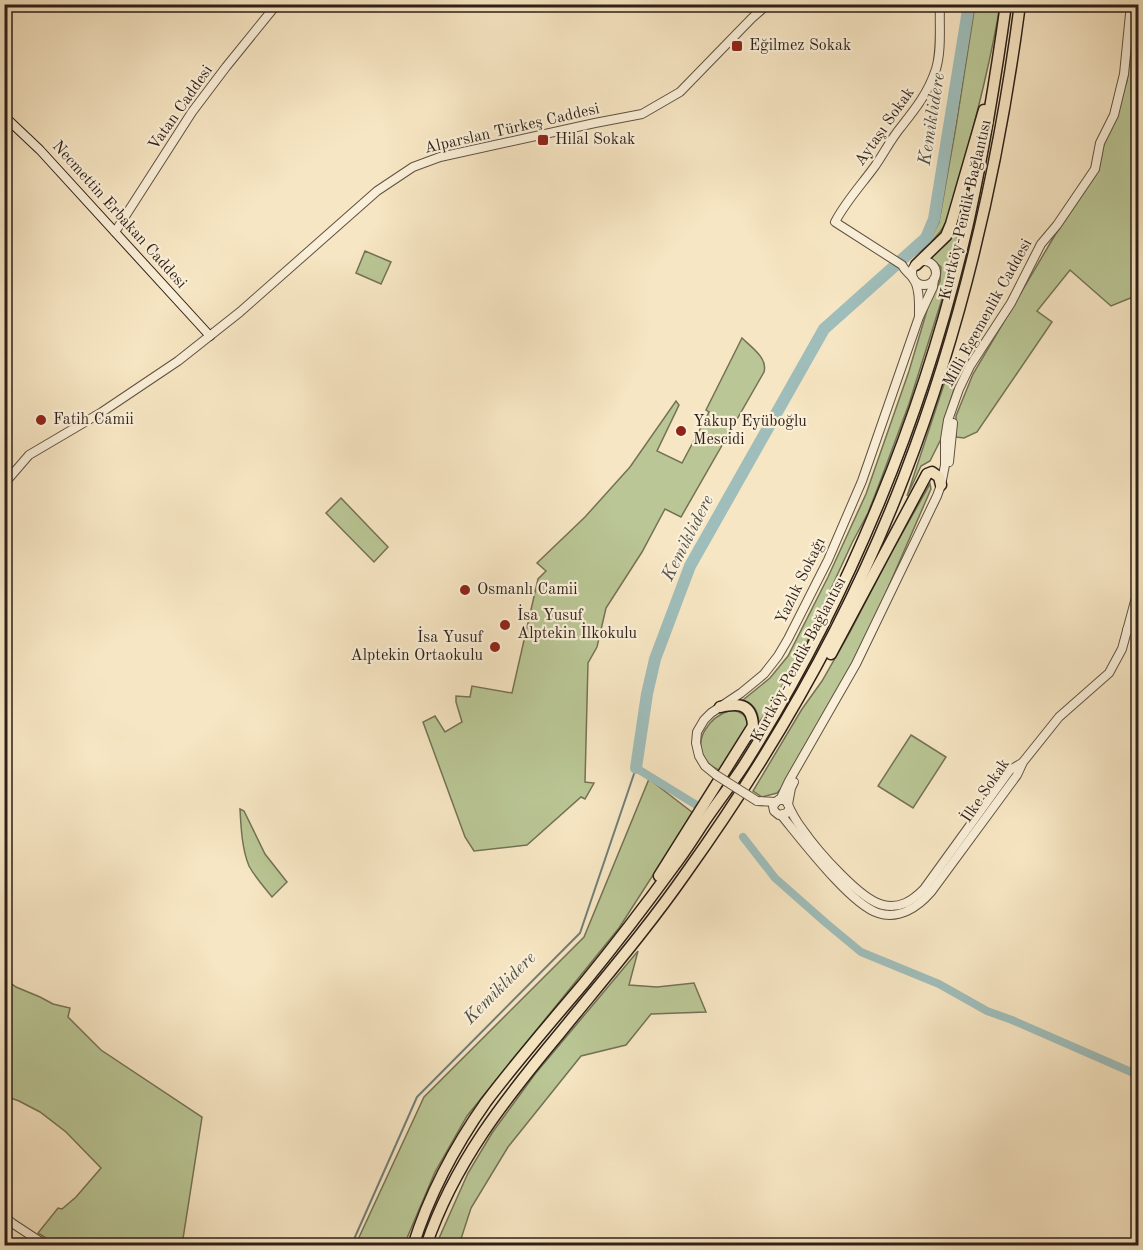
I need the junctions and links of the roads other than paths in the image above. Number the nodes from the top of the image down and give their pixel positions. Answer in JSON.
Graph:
{"nodes":[{"id":1,"x":277,"y":4,"type":"edge"},
{"id":2,"x":768,"y":4,"type":"edge"},
{"id":3,"x":940,"y":4,"type":"edge"},
{"id":4,"x":1006,"y":4,"type":"edge"},
{"id":5,"x":1020,"y":4,"type":"edge"},
{"id":6,"x":1131,"y":4,"type":"edge"},
{"id":7,"x":995,"y":82,"type":"junction"},
{"id":8,"x":4,"y":116,"type":"edge"},
{"id":9,"x":115,"y":232,"type":"junction"},
{"id":10,"x":902,"y":265,"type":"junction"},
{"id":11,"x":916,"y":266,"type":"junction"},
{"id":12,"x":914,"y":278,"type":"junction"},
{"id":13,"x":934,"y":279,"type":"junction"},
{"id":14,"x":919,"y":317,"type":"junction"},
{"id":15,"x":210,"y":336,"type":"junction"},
{"id":16,"x":947,"y":463,"type":"junction"},
{"id":17,"x":4,"y":484,"type":"edge"},
{"id":18,"x":941,"y":485,"type":"junction"},
{"id":19,"x":1138,"y":590,"type":"edge"},
{"id":20,"x":880,"y":618,"type":"junction"},
{"id":21,"x":1127,"y":630,"type":"junction"},
{"id":22,"x":1138,"y":631,"type":"edge"},
{"id":23,"x":720,"y":706,"type":"junction"},
{"id":24,"x":779,"y":731,"type":"junction"},
{"id":25,"x":781,"y":805,"type":"junction"},
{"id":26,"x":782,"y":816,"type":"joint"},
{"id":27,"x":951,"y":857,"type":"junction"},
{"id":28,"x":624,"y":933,"type":"junction"},
{"id":29,"x":4,"y":1216,"type":"edge"},
{"id":30,"x":47,"y":1245,"type":"edge"},
{"id":31,"x":413,"y":1245,"type":"edge"},
{"id":32,"x":426,"y":1245,"type":"edge"}],
"edges":[{"from":1,"to":9,"type":"street","name":"Vatan Caddesi"},
{"from":2,"to":15,"type":"street","name":"Alparslan Türkeş Caddesi"},
{"from":3,"to":10,"type":"street","name":"Aytaşı Sokak"},
{"from":4,"to":7,"type":"highway","name":"Kurtköy-Pendik Bağlantısı"},
{"from":5,"to":24,"type":"highway","name":"Kurtköy-Pendik Bağlantısı"},
{"from":6,"to":16,"type":"street","name":"Milli Egemenlik Caddesi"},
{"from":7,"to":11,"type":"highway"},
{"from":7,"to":28,"type":"highway","name":"Kurtköy-Pendik Bağlantısı"},
{"from":8,"to":9,"type":"main road","name":"Necmettin Erbakan Caddesi"},
{"from":9,"to":15,"type":"main road","name":"Necmettin Erbakan Caddesi"},
{"from":10,"to":11,"type":"street"},
{"from":10,"to":12,"type":"street"},
{"from":11,"to":12,"type":"street","name":"Yazlık Sokağı"},
{"from":11,"to":13,"type":"street"},
{"from":12,"to":13,"type":"street"},
{"from":12,"to":14,"type":"street","name":"Yazlık Sokağı"},
{"from":13,"to":14,"type":"street","name":"Yazlık Sokağı"},
{"from":14,"to":23,"type":"street","name":"Yazlık Sokağı"},
{"from":15,"to":17,"type":"street","name":"Alparslan Türkeş Caddesi"},
{"from":16,"to":18,"type":"street","name":"Milli Egemenlik Caddesi"},
{"from":16,"to":20,"type":"street","name":"Milli Egemenlik Caddesi"},
{"from":18,"to":20,"type":"street","name":"Milli Egemenlik Caddesi"},
{"from":18,"to":24,"type":"highway"},
{"from":19,"to":21,"type":"street","name":"İlke Sokak"},
{"from":20,"to":25,"type":"street","name":"Milli Egemenlik Caddesi"},
{"from":21,"to":22,"type":"street"},
{"from":21,"to":27,"type":"street","name":"İlke Sokak"},
{"from":23,"to":25,"type":"street","name":"Yazlık Sokağı","bridge":true},
{"from":23,"to":28,"type":"highway"},
{"from":24,"to":32,"type":"highway","name":"Kurtköy-Pendik Bağlantısı"},
{"from":25,"to":26,"type":"street","name":"Milli Egemenlik Caddesi"},
{"from":25,"to":27,"type":"street","name":"İlke Sokak"},
{"from":26,"to":27,"type":"street","name":"İlke Sokak"},
{"from":28,"to":31,"type":"highway","name":"Kurtköy-Pendik Bağlantısı"},
{"from":29,"to":30,"type":"street"}]}
